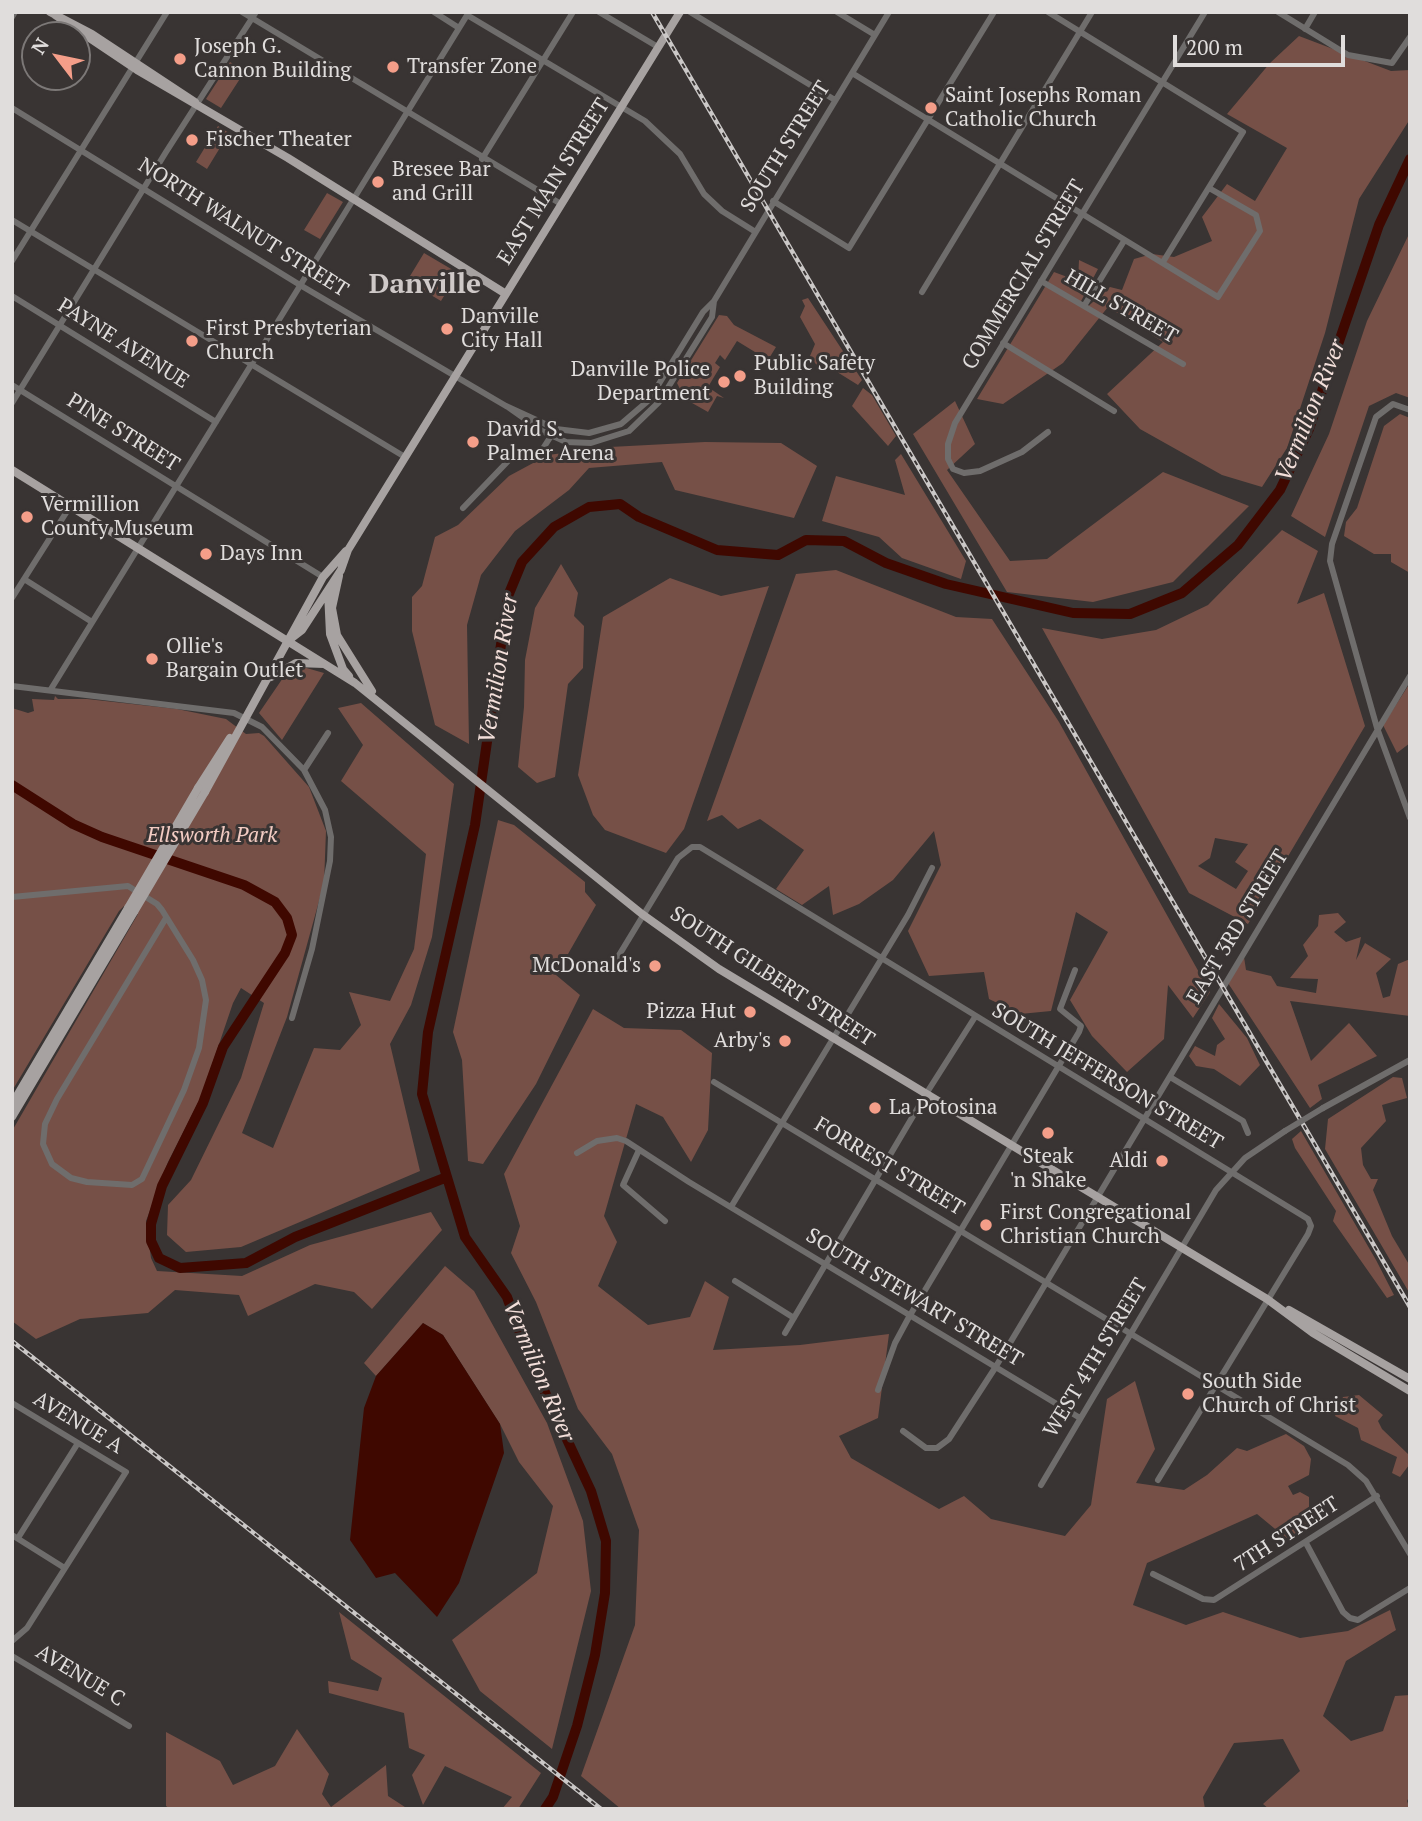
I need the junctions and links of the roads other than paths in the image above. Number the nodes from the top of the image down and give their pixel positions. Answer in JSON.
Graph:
{"nodes":[{"id":1,"x":16,"y":12,"type":"edge"},
{"id":2,"x":167,"y":12,"type":"edge"},
{"id":3,"x":242,"y":12,"type":"edge"},
{"id":4,"x":434,"y":12,"type":"edge"},
{"id":5,"x":573,"y":12,"type":"edge"},
{"id":6,"x":599,"y":12,"type":"edge"},
{"id":7,"x":680,"y":12,"type":"edge"},
{"id":8,"x":690,"y":12,"type":"edge"},
{"id":9,"x":837,"y":12,"type":"edge"},
{"id":10,"x":889,"y":12,"type":"edge"},
{"id":11,"x":994,"y":12,"type":"edge"},
{"id":12,"x":1048,"y":12,"type":"edge"},
{"id":13,"x":1092,"y":12,"type":"edge"},
{"id":14,"x":1205,"y":12,"type":"edge"},
{"id":15,"x":1278,"y":12,"type":"edge"},
{"id":16,"x":1315,"y":12,"type":"edge"},
{"id":17,"x":53,"y":14,"type":"edge"},
{"id":18,"x":468,"y":14,"type":"edge"},
{"id":19,"x":254,"y":15,"type":"edge"},
{"id":20,"x":12,"y":17,"type":"edge"},
{"id":21,"x":459,"y":28,"type":"junction"},
{"id":22,"x":1305,"y":29,"type":"junction"},
{"id":23,"x":1081,"y":32,"type":"junction"},
{"id":24,"x":875,"y":35,"type":"junction"},
{"id":25,"x":1410,"y":37,"type":"edge"},
{"id":26,"x":658,"y":47,"type":"junction"},
{"id":27,"x":543,"y":61,"type":"junction"},
{"id":28,"x":134,"y":65,"type":"junction"},
{"id":29,"x":852,"y":74,"type":"junction"},
{"id":30,"x":1162,"y":82,"type":"junction"},
{"id":31,"x":835,"y":100,"type":"junction"},
{"id":32,"x":197,"y":104,"type":"junction"},
{"id":33,"x":621,"y":107,"type":"junction"},
{"id":34,"x":12,"y":108,"type":"edge"},
{"id":35,"x":407,"y":113,"type":"junction"},
{"id":36,"x":928,"y":121,"type":"junction"},
{"id":37,"x":82,"y":150,"type":"junction"},
{"id":38,"x":482,"y":159,"type":"junction"},
{"id":39,"x":1000,"y":165,"type":"junction"},
{"id":40,"x":144,"y":188,"type":"junction"},
{"id":41,"x":1209,"y":188,"type":"junction"},
{"id":42,"x":354,"y":198,"type":"junction"},
{"id":43,"x":773,"y":201,"type":"junction"},
{"id":44,"x":561,"y":204,"type":"junction"},
{"id":45,"x":1081,"y":215,"type":"junction"},
{"id":46,"x":12,"y":220,"type":"edge"},
{"id":47,"x":32,"y":231,"type":"junction"},
{"id":48,"x":754,"y":232,"type":"junction"},
{"id":49,"x":1124,"y":241,"type":"junction"},
{"id":50,"x":12,"y":261,"type":"edge"},
{"id":51,"x":1163,"y":262,"type":"junction"},
{"id":52,"x":94,"y":270,"type":"junction"},
{"id":53,"x":1041,"y":281,"type":"junction"},
{"id":54,"x":300,"y":285,"type":"junction"},
{"id":55,"x":922,"y":292,"type":"dead end"},
{"id":56,"x":506,"y":293,"type":"junction"},
{"id":57,"x":12,"y":296,"type":"edge"},
{"id":58,"x":714,"y":301,"type":"junction"},
{"id":59,"x":1084,"y":306,"type":"junction"},
{"id":60,"x":59,"y":326,"type":"junction"},
{"id":61,"x":1003,"y":344,"type":"junction"},
{"id":62,"x":1184,"y":364,"type":"dead end"},
{"id":63,"x":251,"y":365,"type":"junction"},
{"id":64,"x":456,"y":376,"type":"junction"},
{"id":65,"x":12,"y":386,"type":"edge"},
{"id":66,"x":20,"y":390,"type":"junction"},
{"id":67,"x":12,"y":403,"type":"edge"},
{"id":68,"x":506,"y":406,"type":"junction"},
{"id":69,"x":1410,"y":410,"type":"edge"},
{"id":70,"x":1114,"y":411,"type":"dead end"},
{"id":71,"x":216,"y":422,"type":"junction"},
{"id":72,"x":1048,"y":432,"type":"dead end"},
{"id":73,"x":551,"y":436,"type":"junction"},
{"id":74,"x":405,"y":457,"type":"junction"},
{"id":75,"x":12,"y":470,"type":"edge"},
{"id":76,"x":176,"y":486,"type":"junction"},
{"id":77,"x":71,"y":505,"type":"junction"},
{"id":78,"x":463,"y":508,"type":"dead end"},
{"id":79,"x":140,"y":547,"type":"junction"},
{"id":80,"x":348,"y":550,"type":"junction"},
{"id":81,"x":341,"y":569,"type":"junction"},
{"id":82,"x":323,"y":577,"type":"junction"},
{"id":83,"x":24,"y":579,"type":"junction"},
{"id":84,"x":328,"y":587,"type":"junction"},
{"id":85,"x":12,"y":598,"type":"edge"},
{"id":86,"x":92,"y":622,"type":"junction"},
{"id":87,"x":289,"y":640,"type":"junction"},
{"id":88,"x":329,"y":665,"type":"junction"},
{"id":89,"x":1410,"y":676,"type":"edge"},
{"id":90,"x":268,"y":679,"type":"junction"},
{"id":91,"x":358,"y":680,"type":"junction"},
{"id":92,"x":12,"y":686,"type":"edge"},
{"id":93,"x":51,"y":689,"type":"junction"},
{"id":94,"x":244,"y":719,"type":"junction"},
{"id":95,"x":1377,"y":728,"type":"junction"},
{"id":96,"x":328,"y":733,"type":"dead end"},
{"id":97,"x":304,"y":771,"type":"junction"},
{"id":98,"x":1409,"y":814,"type":"edge"},
{"id":99,"x":932,"y":868,"type":"dead end"},
{"id":100,"x":12,"y":897,"type":"edge"},
{"id":101,"x":131,"y":910,"type":"junction"},
{"id":102,"x":642,"y":914,"type":"junction"},
{"id":103,"x":166,"y":918,"type":"junction"},
{"id":104,"x":882,"y":959,"type":"junction"},
{"id":105,"x":610,"y":970,"type":"dead end"},
{"id":106,"x":1075,"y":970,"type":"dead end"},
{"id":107,"x":975,"y":1017,"type":"junction"},
{"id":108,"x":292,"y":1018,"type":"dead end"},
{"id":109,"x":833,"y":1038,"type":"junction"},
{"id":110,"x":1410,"y":1060,"type":"edge"},
{"id":111,"x":1058,"y":1069,"type":"junction"},
{"id":112,"x":1170,"y":1077,"type":"junction"},
{"id":113,"x":714,"y":1082,"type":"dead end"},
{"id":114,"x":926,"y":1094,"type":"junction"},
{"id":115,"x":12,"y":1104,"type":"edge"},
{"id":116,"x":12,"y":1117,"type":"edge"},
{"id":117,"x":1143,"y":1120,"type":"junction"},
{"id":118,"x":782,"y":1123,"type":"junction"},
{"id":119,"x":1248,"y":1133,"type":"dead end"},
{"id":120,"x":1012,"y":1146,"type":"junction"},
{"id":121,"x":639,"y":1150,"type":"junction"},
{"id":122,"x":577,"y":1153,"type":"dead end"},
{"id":123,"x":1230,"y":1172,"type":"junction"},
{"id":124,"x":875,"y":1180,"type":"junction"},
{"id":125,"x":1097,"y":1197,"type":"junction"},
{"id":126,"x":731,"y":1207,"type":"junction"},
{"id":127,"x":665,"y":1222,"type":"dead end"},
{"id":128,"x":961,"y":1231,"type":"junction"},
{"id":129,"x":1182,"y":1248,"type":"junction"},
{"id":130,"x":827,"y":1266,"type":"junction"},
{"id":131,"x":735,"y":1281,"type":"dead end"},
{"id":132,"x":1046,"y":1283,"type":"junction"},
{"id":133,"x":1267,"y":1299,"type":"junction"},
{"id":134,"x":909,"y":1317,"type":"junction"},
{"id":135,"x":794,"y":1318,"type":"junction"},
{"id":136,"x":785,"y":1333,"type":"dead end"},
{"id":137,"x":1130,"y":1334,"type":"junction"},
{"id":138,"x":995,"y":1368,"type":"junction"},
{"id":139,"x":1410,"y":1379,"type":"edge"},
{"id":140,"x":1216,"y":1385,"type":"junction"},
{"id":141,"x":878,"y":1390,"type":"dead end"},
{"id":142,"x":1410,"y":1391,"type":"edge"},
{"id":143,"x":12,"y":1404,"type":"edge"},
{"id":144,"x":1080,"y":1418,"type":"junction"},
{"id":145,"x":903,"y":1431,"type":"dead end"},
{"id":146,"x":78,"y":1443,"type":"junction"},
{"id":147,"x":1158,"y":1480,"type":"dead end"},
{"id":148,"x":1041,"y":1485,"type":"dead end"},
{"id":149,"x":1377,"y":1496,"type":"junction"},
{"id":150,"x":15,"y":1536,"type":"edge"},
{"id":151,"x":1306,"y":1543,"type":"junction"},
{"id":152,"x":1410,"y":1553,"type":"edge"},
{"id":153,"x":63,"y":1567,"type":"junction"},
{"id":154,"x":1153,"y":1574,"type":"dead end"},
{"id":155,"x":1410,"y":1588,"type":"edge"},
{"id":156,"x":12,"y":1641,"type":"edge"},
{"id":157,"x":12,"y":1656,"type":"edge"},
{"id":158,"x":129,"y":1726,"type":"dead end"}],
"edges":[{"from":1,"to":20,"type":"street"},
{"from":2,"to":28,"type":"street"},
{"from":3,"to":19,"type":"street"},
{"from":4,"to":21,"type":"street"},
{"from":5,"to":27,"type":"street"},
{"from":6,"to":26,"type":"street"},
{"from":7,"to":26,"type":"main road","name":"EAST MAIN STREET"},
{"from":8,"to":31,"type":"street"},
{"from":9,"to":24,"type":"street"},
{"from":10,"to":24,"type":"street","name":"SOUTH STREET"},
{"from":11,"to":36,"type":"street"},
{"from":12,"to":23,"type":"street"},
{"from":13,"to":23,"type":"street"},
{"from":14,"to":30,"type":"street","name":"COMMERCIAL STREET"},
{"from":15,"to":22,"type":"street"},
{"from":16,"to":22,"type":"street"},
{"from":17,"to":28,"type":"main road"},
{"from":18,"to":21,"type":"street"},
{"from":18,"to":27,"type":"street"},
{"from":19,"to":32,"type":"street"},
{"from":19,"to":35,"type":"street"},
{"from":21,"to":35,"type":"street"},
{"from":22,"to":25,"type":"street"},
{"from":23,"to":30,"type":"street"},
{"from":23,"to":39,"type":"street"},
{"from":24,"to":29,"type":"street","name":"SOUTH STREET"},
{"from":26,"to":33,"type":"main road","name":"EAST MAIN STREET"},
{"from":27,"to":33,"type":"street"},
{"from":27,"to":38,"type":"street"},
{"from":28,"to":32,"type":"main road"},
{"from":28,"to":37,"type":"street"},
{"from":29,"to":31,"type":"street","name":"SOUTH STREET"},
{"from":29,"to":36,"type":"street"},
{"from":30,"to":41,"type":"street"},
{"from":30,"to":45,"type":"street","name":"COMMERCIAL STREET"},
{"from":31,"to":43,"type":"street","name":"SOUTH STREET"},
{"from":32,"to":40,"type":"street"},
{"from":32,"to":42,"type":"main road"},
{"from":33,"to":44,"type":"main road","name":"EAST MAIN STREET"},
{"from":33,"to":48,"type":"street"},
{"from":34,"to":37,"type":"street","name":"NORTH WALNUT STREET"},
{"from":35,"to":38,"type":"street"},
{"from":35,"to":42,"type":"street"},
{"from":36,"to":39,"type":"street"},
{"from":36,"to":43,"type":"street"},
{"from":37,"to":40,"type":"street","name":"NORTH WALNUT STREET"},
{"from":37,"to":47,"type":"street"},
{"from":38,"to":44,"type":"street"},
{"from":39,"to":45,"type":"street"},
{"from":39,"to":55,"type":"street"},
{"from":40,"to":52,"type":"street"},
{"from":40,"to":54,"type":"street","name":"NORTH WALNUT STREET"},
{"from":41,"to":51,"type":"street"},
{"from":41,"to":51,"type":"street"},
{"from":42,"to":54,"type":"street"},
{"from":42,"to":56,"type":"main road"},
{"from":43,"to":48,"type":"street","name":"SOUTH STREET"},
{"from":44,"to":56,"type":"main road","name":"EAST MAIN STREET"},
{"from":45,"to":49,"type":"street"},
{"from":45,"to":53,"type":"street","name":"COMMERCIAL STREET"},
{"from":46,"to":47,"type":"street"},
{"from":47,"to":50,"type":"street"},
{"from":47,"to":52,"type":"street"},
{"from":48,"to":58,"type":"street","name":"SOUTH STREET"},
{"from":49,"to":51,"type":"street"},
{"from":49,"to":59,"type":"street"},
{"from":52,"to":60,"type":"street"},
{"from":52,"to":63,"type":"street"},
{"from":53,"to":59,"type":"street","name":"HILL STREET"},
{"from":53,"to":61,"type":"street","name":"COMMERCIAL STREET"},
{"from":54,"to":63,"type":"street"},
{"from":54,"to":64,"type":"street","name":"NORTH WALNUT STREET"},
{"from":56,"to":64,"type":"main road","name":"EAST MAIN STREET"},
{"from":57,"to":60,"type":"street","name":"PAYNE AVENUE"},
{"from":58,"to":68,"type":"street","name":"SOUTH STREET"},
{"from":58,"to":73,"type":"street","name":"SOUTH STREET"},
{"from":59,"to":62,"type":"street","name":"HILL STREET"},
{"from":60,"to":66,"type":"street"},
{"from":60,"to":71,"type":"street","name":"PAYNE AVENUE"},
{"from":61,"to":70,"type":"street"},
{"from":61,"to":72,"type":"street","name":"COMMERCIAL STREET"},
{"from":63,"to":71,"type":"street"},
{"from":63,"to":74,"type":"street"},
{"from":64,"to":68,"type":"street","name":"NORTH WALNUT STREET"},
{"from":64,"to":74,"type":"main road","name":"EAST MAIN STREET"},
{"from":65,"to":66,"type":"street","name":"PINE STREET"},
{"from":66,"to":67,"type":"street"},
{"from":66,"to":76,"type":"street","name":"PINE STREET"},
{"from":68,"to":73,"type":"street","name":"SOUTH STREET"},
{"from":69,"to":95,"type":"street"},
{"from":71,"to":76,"type":"street"},
{"from":73,"to":78,"type":"street"},
{"from":74,"to":80,"type":"main road","name":"EAST MAIN STREET"},
{"from":75,"to":77,"type":"main road","name":"SOUTH GILBERT STREET"},
{"from":76,"to":79,"type":"street"},
{"from":76,"to":82,"type":"street","name":"PINE STREET"},
{"from":77,"to":79,"type":"main road","name":"SOUTH GILBERT STREET"},
{"from":77,"to":83,"type":"street"},
{"from":79,"to":86,"type":"street"},
{"from":79,"to":87,"type":"main road","name":"SOUTH GILBERT STREET"},
{"from":80,"to":81,"type":"main road","name":"EAST MAIN STREET"},
{"from":80,"to":82,"type":"main road","name":"EAST MAIN STREET"},
{"from":80,"to":84,"type":"main road"},
{"from":81,"to":84,"type":"main road","name":"EAST MAIN STREET"},
{"from":81,"to":91,"type":"main road"},
{"from":82,"to":87,"type":"main road","name":"EAST MAIN STREET"},
{"from":83,"to":85,"type":"street"},
{"from":83,"to":86,"type":"street"},
{"from":84,"to":87,"type":"main road","name":"EAST MAIN STREET"},
{"from":84,"to":91,"type":"main road"},
{"from":86,"to":93,"type":"street"},
{"from":87,"to":88,"type":"main road","name":"SOUTH GILBERT STREET"},
{"from":87,"to":90,"type":"main road"},
{"from":88,"to":90,"type":"main road"},
{"from":88,"to":91,"type":"main road","name":"SOUTH GILBERT STREET"},
{"from":89,"to":95,"type":"street","name":"EAST 3RD STREET"},
{"from":90,"to":94,"type":"main road"},
{"from":91,"to":102,"type":"main road","name":"SOUTH GILBERT STREET"},
{"from":92,"to":93,"type":"street"},
{"from":93,"to":94,"type":"street"},
{"from":94,"to":97,"type":"street"},
{"from":94,"to":101,"type":"main road","bridge":true},
{"from":95,"to":98,"type":"street"},
{"from":95,"to":112,"type":"street","name":"EAST 3RD STREET"},
{"from":96,"to":97,"type":"street"},
{"from":97,"to":108,"type":"street"},
{"from":99,"to":104,"type":"street"},
{"from":100,"to":103,"type":"street"},
{"from":101,"to":115,"type":"main road"},
{"from":101,"to":116,"type":"main road"},
{"from":102,"to":104,"type":"street","name":"SOUTH JEFFERSON STREET"},
{"from":102,"to":105,"type":"street"},
{"from":102,"to":109,"type":"main road","name":"SOUTH GILBERT STREET"},
{"from":103,"to":103,"type":"street"},
{"from":104,"to":107,"type":"street","name":"SOUTH JEFFERSON STREET"},
{"from":104,"to":109,"type":"street"},
{"from":106,"to":111,"type":"street"},
{"from":107,"to":111,"type":"street","name":"SOUTH JEFFERSON STREET"},
{"from":107,"to":114,"type":"street"},
{"from":109,"to":114,"type":"main road","name":"SOUTH GILBERT STREET"},
{"from":109,"to":118,"type":"street"},
{"from":110,"to":123,"type":"street","name":"WEST 4TH STREET","bridge":true},
{"from":111,"to":117,"type":"street","name":"SOUTH JEFFERSON STREET"},
{"from":111,"to":120,"type":"street"},
{"from":112,"to":117,"type":"street","name":"EAST 3RD STREET"},
{"from":112,"to":119,"type":"street"},
{"from":113,"to":118,"type":"street","name":"FORREST STREET"},
{"from":114,"to":120,"type":"main road","name":"SOUTH GILBERT STREET"},
{"from":114,"to":124,"type":"street"},
{"from":117,"to":123,"type":"street","name":"SOUTH JEFFERSON STREET"},
{"from":117,"to":125,"type":"street","name":"EAST 3RD STREET"},
{"from":118,"to":124,"type":"street","name":"FORREST STREET"},
{"from":118,"to":126,"type":"street"},
{"from":120,"to":125,"type":"main road","name":"SOUTH GILBERT STREET"},
{"from":120,"to":128,"type":"street"},
{"from":121,"to":122,"type":"street","name":"SOUTH STEWART STREET"},
{"from":121,"to":126,"type":"street","name":"SOUTH STEWART STREET"},
{"from":121,"to":127,"type":"street"},
{"from":123,"to":129,"type":"street","name":"WEST 4TH STREET"},
{"from":123,"to":133,"type":"street","name":"SOUTH JEFFERSON STREET"},
{"from":124,"to":128,"type":"street","name":"FORREST STREET"},
{"from":124,"to":130,"type":"street"},
{"from":125,"to":129,"type":"main road","name":"SOUTH GILBERT STREET"},
{"from":125,"to":132,"type":"street","name":"EAST 3RD STREET"},
{"from":126,"to":130,"type":"street","name":"SOUTH STEWART STREET"},
{"from":128,"to":132,"type":"street","name":"FORREST STREET"},
{"from":128,"to":134,"type":"street"},
{"from":129,"to":133,"type":"main road","name":"SOUTH GILBERT STREET"},
{"from":129,"to":137,"type":"street","name":"WEST 4TH STREET"},
{"from":130,"to":134,"type":"street","name":"SOUTH STEWART STREET"},
{"from":130,"to":135,"type":"street"},
{"from":131,"to":135,"type":"street"},
{"from":132,"to":137,"type":"street","name":"FORREST STREET"},
{"from":132,"to":138,"type":"street","name":"EAST 3RD STREET"},
{"from":133,"to":139,"type":"main road","name":"SOUTH GILBERT STREET"},
{"from":133,"to":140,"type":"street"},
{"from":133,"to":142,"type":"main road","name":"SOUTH GILBERT STREET"},
{"from":134,"to":138,"type":"street","name":"SOUTH STEWART STREET"},
{"from":134,"to":141,"type":"street"},
{"from":135,"to":136,"type":"street"},
{"from":137,"to":140,"type":"street","name":"FORREST STREET"},
{"from":137,"to":144,"type":"street","name":"WEST 4TH STREET"},
{"from":138,"to":144,"type":"street","name":"SOUTH STEWART STREET"},
{"from":138,"to":145,"type":"street","name":"EAST 3RD STREET"},
{"from":140,"to":147,"type":"street"},
{"from":140,"to":149,"type":"street","name":"FORREST STREET"},
{"from":143,"to":146,"type":"street","name":"AVENUE A"},
{"from":144,"to":148,"type":"street","name":"WEST 4TH STREET"},
{"from":146,"to":150,"type":"street"},
{"from":146,"to":153,"type":"street","name":"AVENUE A"},
{"from":149,"to":151,"type":"street","name":"7TH STREET"},
{"from":149,"to":152,"type":"street","name":"FORREST STREET"},
{"from":150,"to":153,"type":"street"},
{"from":151,"to":154,"type":"street","name":"7TH STREET"},
{"from":151,"to":155,"type":"street"},
{"from":153,"to":156,"type":"street"},
{"from":157,"to":158,"type":"street","name":"AVENUE C"}]}
